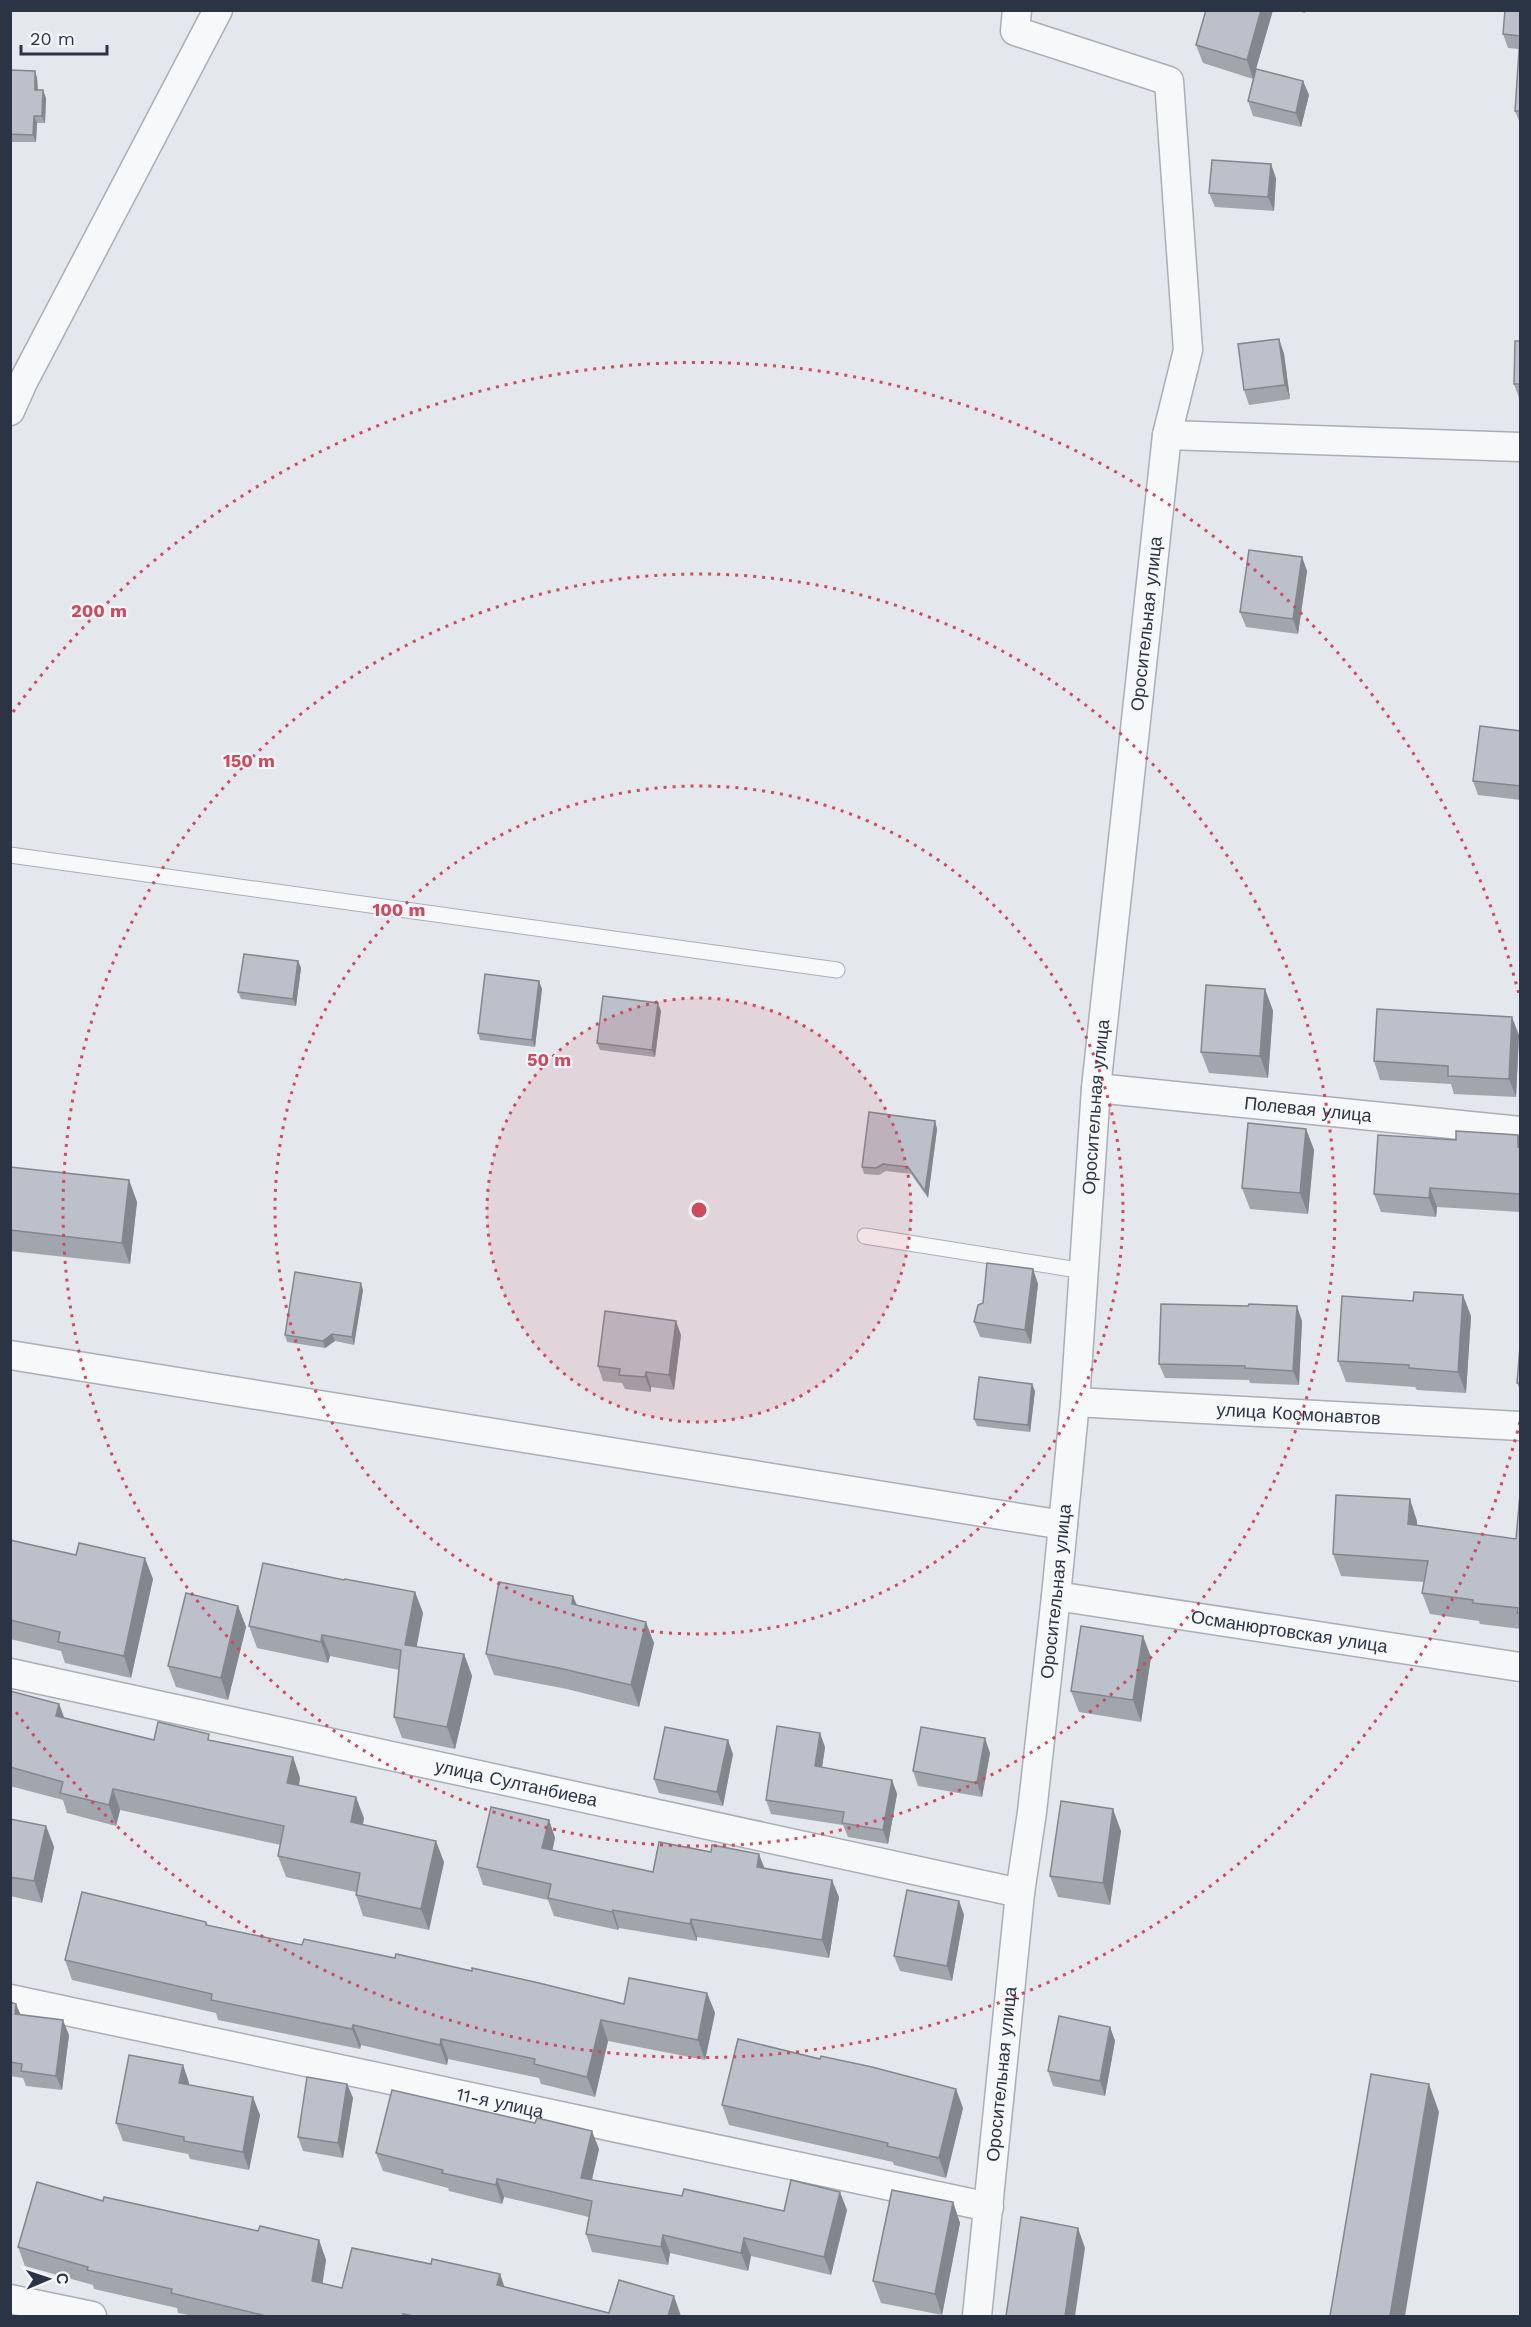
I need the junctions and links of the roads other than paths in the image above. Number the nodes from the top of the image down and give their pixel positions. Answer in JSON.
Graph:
{"nodes":[{"id":1,"x":218,"y":10,"type":"edge"},
{"id":2,"x":1017,"y":10,"type":"edge"},
{"id":3,"x":17,"y":382,"type":"edge"},
{"id":4,"x":10,"y":411,"type":"edge"},
{"id":5,"x":1167,"y":435,"type":"junction"},
{"id":6,"x":1521,"y":447,"type":"edge"},
{"id":7,"x":10,"y":855,"type":"edge"},
{"id":8,"x":837,"y":970,"type":"dead end"},
{"id":9,"x":1096,"y":1088,"type":"junction"},
{"id":10,"x":1521,"y":1131,"type":"edge"},
{"id":11,"x":865,"y":1236,"type":"dead end"},
{"id":12,"x":1084,"y":1271,"type":"junction"},
{"id":13,"x":10,"y":1354,"type":"edge"},
{"id":14,"x":1075,"y":1402,"type":"junction"},
{"id":15,"x":1521,"y":1426,"type":"edge"},
{"id":16,"x":1063,"y":1525,"type":"junction"},
{"id":17,"x":1056,"y":1596,"type":"junction"},
{"id":18,"x":1521,"y":1666,"type":"edge"},
{"id":19,"x":10,"y":1673,"type":"edge"},
{"id":20,"x":1020,"y":1893,"type":"junction"},
{"id":21,"x":10,"y":2000,"type":"edge"},
{"id":22,"x":989,"y":2207,"type":"junction"},
{"id":23,"x":10,"y":2299,"type":"edge"},
{"id":24,"x":92,"y":2316,"type":"edge"},
{"id":25,"x":977,"y":2316,"type":"edge"}],
"edges":[{"from":1,"to":3,"type":"street"},
{"from":2,"to":5,"type":"street","name":"Оросительная улица"},
{"from":3,"to":4,"type":"street"},
{"from":5,"to":6,"type":"street"},
{"from":5,"to":9,"type":"street","name":"Оросительная улица"},
{"from":7,"to":8,"type":"lane"},
{"from":9,"to":10,"type":"street","name":"Полевая улица"},
{"from":9,"to":12,"type":"street","name":"Оросительная улица"},
{"from":11,"to":12,"type":"lane"},
{"from":12,"to":14,"type":"street","name":"Оросительная улица"},
{"from":13,"to":16,"type":"street"},
{"from":14,"to":15,"type":"street","name":"улица Космонавтов"},
{"from":14,"to":16,"type":"street","name":"Оросительная улица"},
{"from":16,"to":17,"type":"street","name":"Оросительная улица"},
{"from":17,"to":18,"type":"street","name":"Османюртовская улица"},
{"from":17,"to":20,"type":"street","name":"Оросительная улица"},
{"from":19,"to":20,"type":"street","name":"улица Султанбиева"},
{"from":20,"to":22,"type":"street","name":"Оросительная улица"},
{"from":21,"to":22,"type":"street","name":"11-я улица"},
{"from":22,"to":25,"type":"street","name":"Оросительная улица"},
{"from":23,"to":24,"type":"street"}]}
